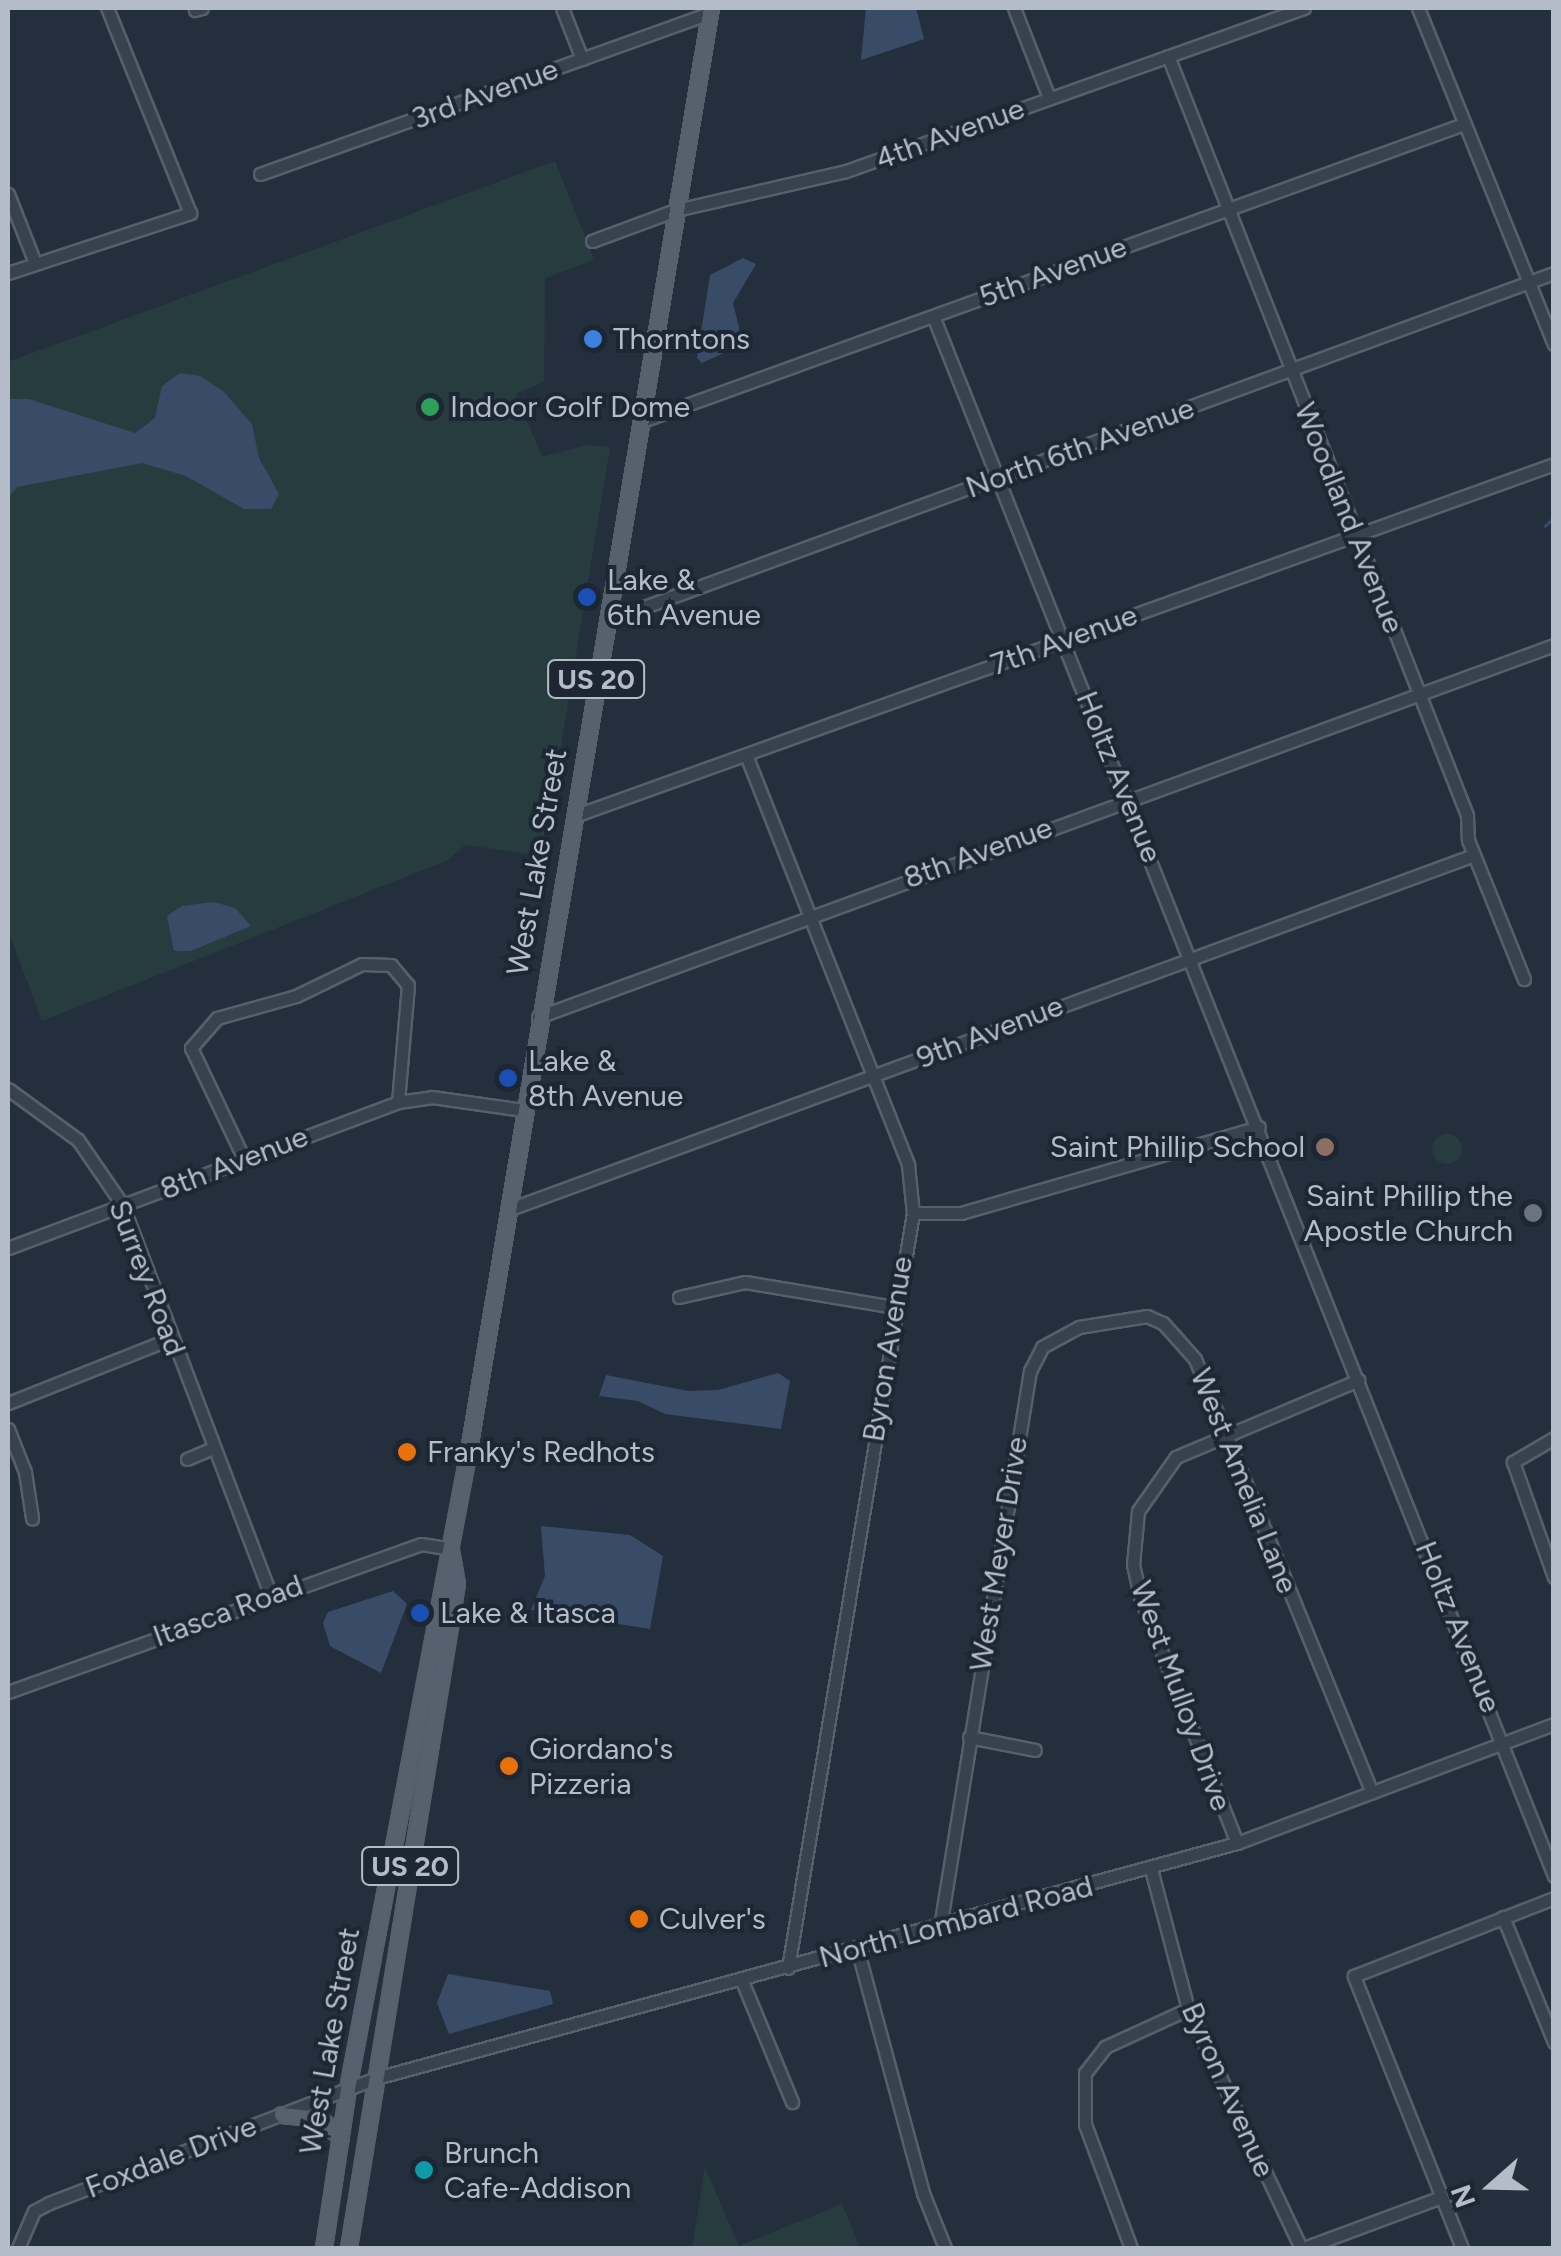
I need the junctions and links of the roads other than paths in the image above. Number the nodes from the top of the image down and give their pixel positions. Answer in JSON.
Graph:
{"nodes":[{"id":1,"x":107,"y":8,"type":"edge"},
{"id":2,"x":562,"y":8,"type":"edge"},
{"id":3,"x":1014,"y":8,"type":"edge"},
{"id":4,"x":1304,"y":8,"type":"edge"},
{"id":5,"x":1418,"y":8,"type":"edge"},
{"id":6,"x":710,"y":10,"type":"edge"},
{"id":7,"x":1168,"y":56,"type":"junction"},
{"id":8,"x":582,"y":59,"type":"junction"},
{"id":9,"x":1049,"y":98,"type":"junction"},
{"id":10,"x":1464,"y":124,"type":"junction"},
{"id":11,"x":260,"y":174,"type":"dead end"},
{"id":12,"x":8,"y":194,"type":"edge"},
{"id":13,"x":676,"y":210,"type":"junction"},
{"id":14,"x":1227,"y":210,"type":"junction"},
{"id":15,"x":592,"y":241,"type":"dead end"},
{"id":16,"x":35,"y":264,"type":"junction"},
{"id":17,"x":1554,"y":273,"type":"edge"},
{"id":18,"x":8,"y":274,"type":"edge"},
{"id":19,"x":1530,"y":285,"type":"junction"},
{"id":20,"x":933,"y":316,"type":"junction"},
{"id":21,"x":1554,"y":344,"type":"edge"},
{"id":22,"x":1291,"y":372,"type":"junction"},
{"id":23,"x":642,"y":421,"type":"junction"},
{"id":24,"x":1554,"y":464,"type":"edge"},
{"id":25,"x":998,"y":478,"type":"junction"},
{"id":26,"x":1356,"y":536,"type":"junction"},
{"id":27,"x":606,"y":621,"type":"junction"},
{"id":28,"x":1063,"y":640,"type":"junction"},
{"id":29,"x":1549,"y":646,"type":"edge"},
{"id":30,"x":1554,"y":659,"type":"edge"},
{"id":31,"x":1418,"y":693,"type":"junction"},
{"id":32,"x":746,"y":755,"type":"junction"},
{"id":33,"x":1127,"y":798,"type":"junction"},
{"id":34,"x":574,"y":816,"type":"junction"},
{"id":35,"x":1474,"y":855,"type":"junction"},
{"id":36,"x":810,"y":916,"type":"junction"},
{"id":37,"x":1190,"y":956,"type":"junction"},
{"id":38,"x":1524,"y":979,"type":"dead end"},
{"id":39,"x":538,"y":1017,"type":"junction"},
{"id":40,"x":874,"y":1076,"type":"junction"},
{"id":41,"x":8,"y":1088,"type":"edge"},
{"id":42,"x":398,"y":1102,"type":"junction"},
{"id":43,"x":524,"y":1110,"type":"junction"},
{"id":44,"x":1258,"y":1127,"type":"junction"},
{"id":45,"x":244,"y":1159,"type":"junction"},
{"id":46,"x":122,"y":1204,"type":"junction"},
{"id":47,"x":507,"y":1210,"type":"junction"},
{"id":48,"x":912,"y":1213,"type":"junction"},
{"id":49,"x":8,"y":1248,"type":"edge"},
{"id":50,"x":679,"y":1297,"type":"dead end"},
{"id":51,"x":895,"y":1307,"type":"junction"},
{"id":52,"x":170,"y":1339,"type":"junction"},
{"id":53,"x":1030,"y":1371,"type":"joint"},
{"id":54,"x":1358,"y":1380,"type":"junction"},
{"id":55,"x":8,"y":1403,"type":"edge"},
{"id":56,"x":8,"y":1429,"type":"edge"},
{"id":57,"x":1225,"y":1433,"type":"junction"},
{"id":58,"x":1554,"y":1438,"type":"edge"},
{"id":59,"x":213,"y":1448,"type":"junction"},
{"id":60,"x":186,"y":1459,"type":"dead end"},
{"id":61,"x":32,"y":1518,"type":"dead end"},
{"id":62,"x":451,"y":1550,"type":"junction"},
{"id":63,"x":1554,"y":1577,"type":"edge"},
{"id":64,"x":270,"y":1594,"type":"junction"},
{"id":65,"x":8,"y":1692,"type":"edge"},
{"id":66,"x":1554,"y":1724,"type":"edge"},
{"id":67,"x":969,"y":1738,"type":"junction"},
{"id":68,"x":1504,"y":1742,"type":"junction"},
{"id":69,"x":1034,"y":1750,"type":"dead end"},
{"id":70,"x":1372,"y":1792,"type":"junction"},
{"id":71,"x":1237,"y":1843,"type":"junction"},
{"id":72,"x":1151,"y":1869,"type":"junction"},
{"id":73,"x":1554,"y":1876,"type":"edge"},
{"id":74,"x":1554,"y":1898,"type":"edge"},
{"id":75,"x":1503,"y":1917,"type":"junction"},
{"id":76,"x":940,"y":1927,"type":"junction"},
{"id":77,"x":857,"y":1948,"type":"junction"},
{"id":78,"x":788,"y":1968,"type":"junction"},
{"id":79,"x":742,"y":1981,"type":"junction"},
{"id":80,"x":1188,"y":2008,"type":"junction"},
{"id":81,"x":1554,"y":2042,"type":"edge"},
{"id":82,"x":376,"y":2078,"type":"junction"},
{"id":83,"x":348,"y":2090,"type":"junction"},
{"id":84,"x":792,"y":2102,"type":"dead end"},
{"id":85,"x":282,"y":2115,"type":"junction"},
{"id":86,"x":341,"y":2137,"type":"junction"},
{"id":87,"x":1442,"y":2197,"type":"junction"},
{"id":88,"x":18,"y":2248,"type":"edge"},
{"id":89,"x":324,"y":2248,"type":"edge"},
{"id":90,"x":349,"y":2248,"type":"edge"},
{"id":91,"x":945,"y":2248,"type":"edge"},
{"id":92,"x":1131,"y":2248,"type":"edge"},
{"id":93,"x":1302,"y":2248,"type":"edge"},
{"id":94,"x":1462,"y":2248,"type":"edge"}],
"edges":[{"from":1,"to":16,"type":"street"},
{"from":2,"to":8,"type":"street"},
{"from":3,"to":9,"type":"street"},
{"from":4,"to":7,"type":"street","name":"4th Avenue"},
{"from":5,"to":10,"type":"street"},
{"from":6,"to":8,"type":"street","name":"3rd Avenue"},
{"from":6,"to":13,"type":"main road","name":"West Lake Street","number":"US 20"},
{"from":7,"to":9,"type":"street","name":"4th Avenue"},
{"from":7,"to":14,"type":"street","name":"Woodland Avenue"},
{"from":8,"to":11,"type":"street","name":"3rd Avenue"},
{"from":9,"to":13,"type":"street","name":"4th Avenue"},
{"from":10,"to":14,"type":"street","name":"5th Avenue"},
{"from":10,"to":19,"type":"street"},
{"from":12,"to":16,"type":"street"},
{"from":13,"to":15,"type":"street","name":"4th Avenue"},
{"from":13,"to":23,"type":"main road","name":"West Lake Street","number":"US 20"},
{"from":14,"to":20,"type":"street","name":"5th Avenue"},
{"from":14,"to":22,"type":"street","name":"Woodland Avenue"},
{"from":16,"to":18,"type":"street"},
{"from":17,"to":19,"type":"street","name":"North 6th Avenue"},
{"from":19,"to":21,"type":"street"},
{"from":19,"to":22,"type":"street","name":"North 6th Avenue"},
{"from":20,"to":23,"type":"street","name":"5th Avenue"},
{"from":20,"to":25,"type":"street","name":"Holtz Avenue"},
{"from":22,"to":25,"type":"street","name":"North 6th Avenue"},
{"from":22,"to":26,"type":"street","name":"Woodland Avenue"},
{"from":23,"to":27,"type":"main road","name":"West Lake Street","number":"US 20"},
{"from":24,"to":26,"type":"street","name":"7th Avenue"},
{"from":25,"to":27,"type":"street","name":"North 6th Avenue"},
{"from":25,"to":28,"type":"street","name":"Holtz Avenue"},
{"from":26,"to":28,"type":"street","name":"7th Avenue"},
{"from":26,"to":31,"type":"street","name":"Woodland Avenue"},
{"from":27,"to":34,"type":"main road","name":"West Lake Street","number":"US 20"},
{"from":28,"to":32,"type":"street","name":"7th Avenue"},
{"from":28,"to":33,"type":"street","name":"Holtz Avenue"},
{"from":29,"to":30,"type":"street"},
{"from":29,"to":31,"type":"street","name":"8th Avenue"},
{"from":31,"to":33,"type":"street","name":"8th Avenue"},
{"from":31,"to":35,"type":"street","name":"Woodland Avenue"},
{"from":32,"to":34,"type":"street","name":"7th Avenue"},
{"from":32,"to":36,"type":"street","name":"Byron Avenue"},
{"from":33,"to":36,"type":"street","name":"8th Avenue"},
{"from":33,"to":37,"type":"street","name":"Holtz Avenue"},
{"from":34,"to":39,"type":"main road","name":"West Lake Street","number":"US 20"},
{"from":35,"to":37,"type":"street","name":"9th Avenue"},
{"from":35,"to":38,"type":"street","name":"Woodland Avenue"},
{"from":36,"to":39,"type":"street","name":"8th Avenue"},
{"from":36,"to":40,"type":"street","name":"Byron Avenue"},
{"from":37,"to":40,"type":"street","name":"9th Avenue"},
{"from":37,"to":44,"type":"street","name":"Holtz Avenue"},
{"from":39,"to":43,"type":"main road","name":"West Lake Street","number":"US 20"},
{"from":40,"to":47,"type":"street","name":"9th Avenue"},
{"from":40,"to":48,"type":"street","name":"Byron Avenue"},
{"from":41,"to":46,"type":"street","name":"Surrey Road"},
{"from":42,"to":43,"type":"street","name":"8th Avenue"},
{"from":42,"to":45,"type":"street","name":"8th Avenue"},
{"from":42,"to":45,"type":"street"},
{"from":43,"to":47,"type":"main road","name":"West Lake Street","number":"US 20"},
{"from":44,"to":48,"type":"street"},
{"from":44,"to":54,"type":"street","name":"Holtz Avenue"},
{"from":45,"to":46,"type":"street","name":"8th Avenue"},
{"from":46,"to":49,"type":"street","name":"8th Avenue"},
{"from":46,"to":52,"type":"street","name":"Surrey Road"},
{"from":47,"to":62,"type":"main road","name":"West Lake Street","number":"US 20"},
{"from":48,"to":51,"type":"street","name":"Byron Avenue"},
{"from":50,"to":51,"type":"street"},
{"from":51,"to":78,"type":"street","name":"Byron Avenue"},
{"from":52,"to":55,"type":"street"},
{"from":52,"to":59,"type":"street","name":"Surrey Road"},
{"from":53,"to":57,"type":"street","name":"West Amelia Lane"},
{"from":53,"to":67,"type":"street","name":"West Meyer Drive"},
{"from":54,"to":57,"type":"street","name":"West Mulloy Drive"},
{"from":54,"to":68,"type":"street","name":"Holtz Avenue"},
{"from":56,"to":61,"type":"street"},
{"from":57,"to":70,"type":"street","name":"West Amelia Lane"},
{"from":57,"to":71,"type":"street","name":"West Mulloy Drive"},
{"from":58,"to":63,"type":"street"},
{"from":59,"to":60,"type":"street"},
{"from":59,"to":64,"type":"street","name":"Surrey Road"},
{"from":62,"to":64,"type":"street","name":"Itasca Road"},
{"from":62,"to":82,"type":"main road","name":"West Lake Street","number":"US 20"},
{"from":62,"to":83,"type":"main road","name":"West Lake Street","number":"US 20"},
{"from":64,"to":65,"type":"street","name":"Itasca Road"},
{"from":66,"to":68,"type":"street","name":"North Lombard Road"},
{"from":67,"to":69,"type":"street"},
{"from":67,"to":76,"type":"street","name":"West Meyer Drive"},
{"from":68,"to":70,"type":"street","name":"North Lombard Road"},
{"from":68,"to":73,"type":"street","name":"Holtz Avenue"},
{"from":70,"to":71,"type":"street","name":"North Lombard Road"},
{"from":71,"to":72,"type":"street","name":"North Lombard Road"},
{"from":72,"to":76,"type":"street","name":"North Lombard Road"},
{"from":72,"to":80,"type":"street","name":"Byron Avenue"},
{"from":74,"to":75,"type":"street"},
{"from":75,"to":81,"type":"street"},
{"from":75,"to":87,"type":"street"},
{"from":76,"to":77,"type":"street","name":"North Lombard Road"},
{"from":77,"to":78,"type":"street","name":"North Lombard Road"},
{"from":77,"to":91,"type":"street"},
{"from":78,"to":79,"type":"street","name":"North Lombard Road"},
{"from":79,"to":82,"type":"street","name":"North Lombard Road"},
{"from":79,"to":84,"type":"street"},
{"from":80,"to":92,"type":"street"},
{"from":80,"to":93,"type":"street","name":"Byron Avenue"},
{"from":82,"to":83,"type":"street","name":"North Lombard Road"},
{"from":82,"to":90,"type":"main road","name":"West Lake Street","number":"US 20"},
{"from":83,"to":85,"type":"street","name":"Foxdale Drive"},
{"from":83,"to":86,"type":"main road","name":"West Lake Street","number":"US 20"},
{"from":85,"to":86,"type":"main road"},
{"from":85,"to":88,"type":"street","name":"Foxdale Drive"},
{"from":86,"to":89,"type":"main road","name":"West Lake Street","number":"US 20"},
{"from":87,"to":93,"type":"street"},
{"from":87,"to":94,"type":"street"}]}
